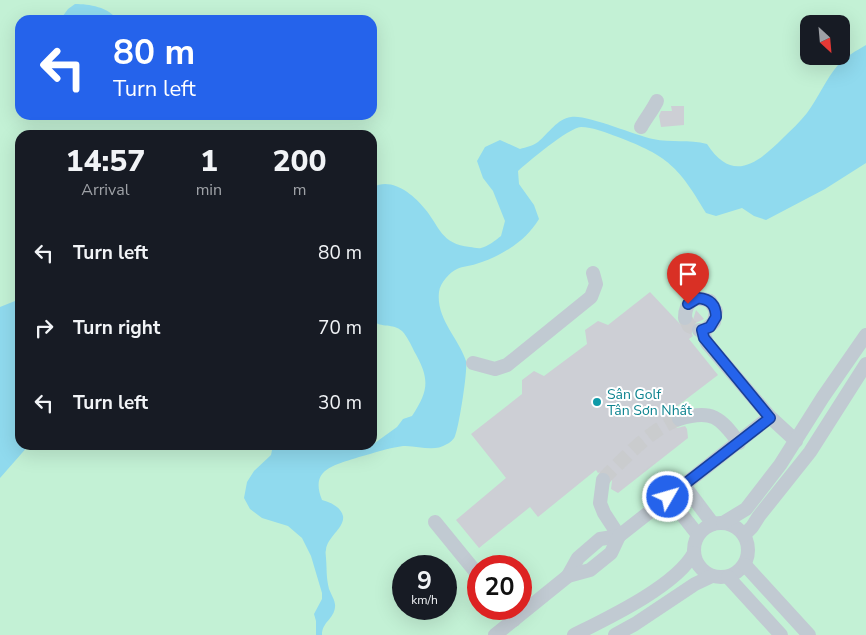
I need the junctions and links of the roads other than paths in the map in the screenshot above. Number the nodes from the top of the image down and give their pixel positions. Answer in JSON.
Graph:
{"nodes":[{"id":1,"x":657,"y":102,"type":"dead end"},
{"id":2,"x":641,"y":127,"type":"dead end"},
{"id":3,"x":593,"y":272,"type":"dead end"},
{"id":4,"x":685,"y":318,"type":"dead end"},
{"id":5,"x":866,"y":335,"type":"edge"},
{"id":6,"x":473,"y":363,"type":"dead end"},
{"id":7,"x":866,"y":364,"type":"edge"},
{"id":8,"x":820,"y":401,"type":"junction"},
{"id":9,"x":836,"y":410,"type":"junction"},
{"id":10,"x":770,"y":418,"type":"junction"},
{"id":11,"x":679,"y":419,"type":"tunnel mouth"},
{"id":12,"x":796,"y":441,"type":"junction"},
{"id":13,"x":739,"y":443,"type":"junction"},
{"id":14,"x":603,"y":480,"type":"tunnel mouth"},
{"id":15,"x":684,"y":484,"type":"junction"},
{"id":16,"x":668,"y":497,"type":"junction"},
{"id":17,"x":435,"y":522,"type":"dead end"},
{"id":18,"x":718,"y":524,"type":"junction"},
{"id":19,"x":698,"y":535,"type":"junction"},
{"id":20,"x":744,"y":535,"type":"junction"},
{"id":21,"x":619,"y":536,"type":"junction"},
{"id":22,"x":694,"y":553,"type":"junction"},
{"id":23,"x":467,"y":561,"type":"edge"},
{"id":24,"x":745,"y":565,"type":"junction"},
{"id":25,"x":712,"y":576,"type":"junction"},
{"id":26,"x":728,"y":577,"type":"junction"},
{"id":27,"x":532,"y":605,"type":"edge"},
{"id":28,"x":514,"y":620,"type":"edge"},
{"id":29,"x":805,"y":630,"type":"edge"},
{"id":30,"x":495,"y":635,"type":"edge"},
{"id":31,"x":574,"y":635,"type":"edge"},
{"id":32,"x":614,"y":635,"type":"edge"},
{"id":33,"x":781,"y":635,"type":"edge"},
{"id":34,"x":790,"y":635,"type":"edge"}],
"edges":[{"from":1,"to":2,"type":"street"},
{"from":3,"to":6,"type":"street"},
{"from":4,"to":10,"type":"street"},
{"from":5,"to":8,"type":"street"},
{"from":7,"to":9,"type":"street"},
{"from":8,"to":9,"type":"street"},
{"from":8,"to":12,"type":"street"},
{"from":9,"to":20,"type":"street"},
{"from":10,"to":12,"type":"street"},
{"from":10,"to":13,"type":"street"},
{"from":11,"to":13,"type":"street"},
{"from":12,"to":18,"type":"street"},
{"from":13,"to":15,"type":"street"},
{"from":14,"to":21,"type":"street"},
{"from":15,"to":16,"type":"street"},
{"from":15,"to":18,"type":"street"},
{"from":16,"to":19,"type":"street"},
{"from":16,"to":21,"type":"street"},
{"from":17,"to":23,"type":"street"},
{"from":18,"to":19,"type":"street"},
{"from":18,"to":20,"type":"street"},
{"from":19,"to":22,"type":"street"},
{"from":20,"to":24,"type":"street"},
{"from":21,"to":27,"type":"street"},
{"from":22,"to":25,"type":"street"},
{"from":22,"to":31,"type":"street"},
{"from":24,"to":26,"type":"street"},
{"from":24,"to":29,"type":"street"},
{"from":25,"to":26,"type":"street"},
{"from":25,"to":32,"type":"street"},
{"from":26,"to":33,"type":"street"},
{"from":28,"to":30,"type":"street"},
{"from":29,"to":34,"type":"street"}]}
